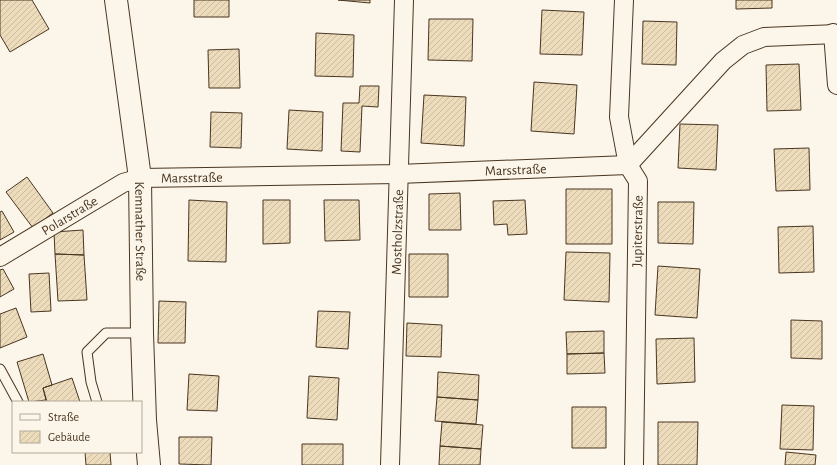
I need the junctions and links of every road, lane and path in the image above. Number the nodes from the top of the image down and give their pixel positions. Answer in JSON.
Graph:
{"nodes":[{"id":1,"x":116,"y":0,"type":"edge"},
{"id":2,"x":404,"y":0,"type":"edge"},
{"id":3,"x":624,"y":0,"type":"edge"},
{"id":4,"x":835,"y":33,"type":"edge"},
{"id":5,"x":837,"y":85,"type":"edge"},
{"id":6,"x":628,"y":165,"type":"junction"},
{"id":7,"x":398,"y":174,"type":"junction"},
{"id":8,"x":140,"y":178,"type":"junction"},
{"id":9,"x":0,"y":257,"type":"edge"},
{"id":10,"x":142,"y":333,"type":"junction"},
{"id":11,"x":0,"y":369,"type":"edge"},
{"id":12,"x":17,"y":401,"type":"edge"},
{"id":13,"x":97,"y":401,"type":"edge"},
{"id":14,"x":143,"y":411,"type":"edge"},
{"id":15,"x":149,"y":465,"type":"edge"},
{"id":16,"x":390,"y":465,"type":"edge"},
{"id":17,"x":634,"y":465,"type":"edge"}],
"edges":[{"from":1,"to":8,"type":"main road","name":"Kemnather Straße"},
{"from":2,"to":7,"type":"street","name":"Mostholzstraße"},
{"from":3,"to":6,"type":"street","name":"Jupiterstraße"},
{"from":4,"to":5,"type":"street"},
{"from":4,"to":6,"type":"street"},
{"from":6,"to":7,"type":"street","name":"Marsstraße"},
{"from":6,"to":17,"type":"street","name":"Jupiterstraße"},
{"from":7,"to":8,"type":"street","name":"Marsstraße"},
{"from":7,"to":16,"type":"street","name":"Mostholzstraße"},
{"from":8,"to":9,"type":"street","name":"Polarstraße"},
{"from":8,"to":10,"type":"main road","name":"Kemnather Straße"},
{"from":10,"to":13,"type":"lane"},
{"from":10,"to":14,"type":"main road","name":"Kemnather Straße"},
{"from":11,"to":12,"type":"lane"},
{"from":14,"to":15,"type":"main road","name":"Kemnather Straße"}]}
